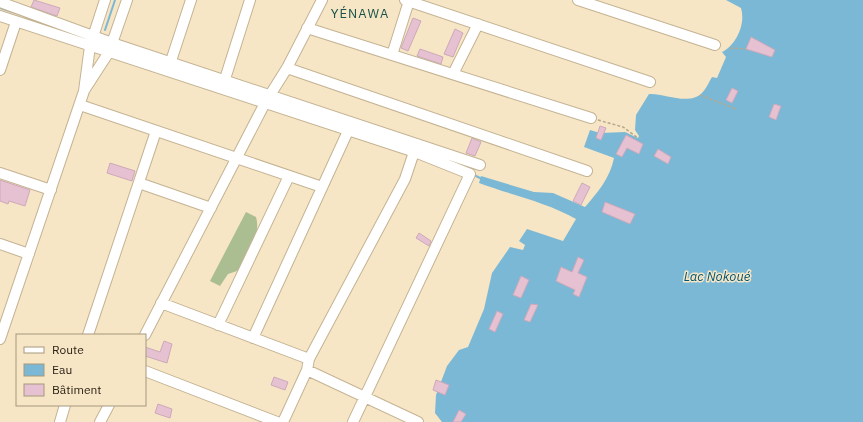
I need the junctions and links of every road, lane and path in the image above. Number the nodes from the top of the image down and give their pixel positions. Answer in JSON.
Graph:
{"nodes":[{"id":1,"x":104,"y":0,"type":"edge"},
{"id":2,"x":127,"y":0,"type":"edge"},
{"id":3,"x":191,"y":0,"type":"edge"},
{"id":4,"x":250,"y":0,"type":"edge"},
{"id":5,"x":322,"y":0,"type":"edge"},
{"id":6,"x":578,"y":0,"type":"edge"},
{"id":7,"x":407,"y":1,"type":"edge"},
{"id":8,"x":0,"y":2,"type":"edge"},
{"id":9,"x":23,"y":5,"type":"edge"},
{"id":10,"x":0,"y":16,"type":"edge"},
{"id":11,"x":16,"y":22,"type":"junction"},
{"id":12,"x":478,"y":24,"type":"junction"},
{"id":13,"x":307,"y":28,"type":"junction"},
{"id":14,"x":93,"y":34,"type":"junction"},
{"id":15,"x":715,"y":45,"type":"dead end"},
{"id":16,"x":90,"y":46,"type":"junction"},
{"id":17,"x":111,"y":47,"type":"junction"},
{"id":18,"x":730,"y":48,"type":"dead end"},
{"id":19,"x":746,"y":49,"type":"dead end"},
{"id":20,"x":392,"y":55,"type":"junction"},
{"id":21,"x":171,"y":61,"type":"junction"},
{"id":22,"x":287,"y":68,"type":"junction"},
{"id":23,"x":0,"y":70,"type":"edge"},
{"id":24,"x":453,"y":74,"type":"junction"},
{"id":25,"x":225,"y":79,"type":"junction"},
{"id":26,"x":650,"y":82,"type":"dead end"},
{"id":27,"x":84,"y":91,"type":"junction"},
{"id":28,"x":700,"y":95,"type":"dead end"},
{"id":29,"x":268,"y":99,"type":"junction"},
{"id":30,"x":80,"y":105,"type":"junction"},
{"id":31,"x":736,"y":109,"type":"dead end"},
{"id":32,"x":591,"y":118,"type":"joint"},
{"id":33,"x":156,"y":131,"type":"junction"},
{"id":34,"x":348,"y":131,"type":"junction"},
{"id":35,"x":638,"y":138,"type":"dead end"},
{"id":36,"x":416,"y":148,"type":"junction"},
{"id":37,"x":236,"y":159,"type":"junction"},
{"id":38,"x":480,"y":165,"type":"dead end"},
{"id":39,"x":587,"y":171,"type":"dead end"},
{"id":40,"x":0,"y":173,"type":"edge"},
{"id":41,"x":289,"y":176,"type":"junction"},
{"id":42,"x":139,"y":183,"type":"junction"},
{"id":43,"x":322,"y":187,"type":"junction"},
{"id":44,"x":51,"y":190,"type":"junction"},
{"id":45,"x":211,"y":208,"type":"junction"},
{"id":46,"x":0,"y":244,"type":"edge"},
{"id":47,"x":29,"y":254,"type":"junction"},
{"id":48,"x":162,"y":303,"type":"junction"},
{"id":49,"x":218,"y":325,"type":"junction"},
{"id":50,"x":88,"y":334,"type":"edge"},
{"id":51,"x":146,"y":334,"type":"edge"},
{"id":52,"x":253,"y":338,"type":"junction"},
{"id":53,"x":0,"y":339,"type":"edge"},
{"id":54,"x":309,"y":359,"type":"junction"},
{"id":55,"x":307,"y":370,"type":"junction"},
{"id":56,"x":146,"y":371,"type":"edge"},
{"id":57,"x":364,"y":397,"type":"junction"},
{"id":58,"x":65,"y":406,"type":"edge"},
{"id":59,"x":109,"y":406,"type":"edge"},
{"id":60,"x":103,"y":421,"type":"edge"},
{"id":61,"x":414,"y":421,"type":"edge"},
{"id":62,"x":60,"y":422,"type":"edge"},
{"id":63,"x":276,"y":422,"type":"edge"},
{"id":64,"x":283,"y":422,"type":"edge"},
{"id":65,"x":353,"y":422,"type":"edge"}],
"edges":[{"from":1,"to":14,"type":"street"},
{"from":2,"to":17,"type":"street"},
{"from":3,"to":21,"type":"street"},
{"from":4,"to":25,"type":"street"},
{"from":5,"to":13,"type":"street"},
{"from":6,"to":15,"type":"street"},
{"from":7,"to":12,"type":"street"},
{"from":7,"to":20,"type":"street"},
{"from":8,"to":9,"type":"street"},
{"from":9,"to":14,"type":"street"},
{"from":10,"to":11,"type":"street"},
{"from":11,"to":16,"type":"street"},
{"from":11,"to":23,"type":"street"},
{"from":12,"to":24,"type":"street"},
{"from":12,"to":26,"type":"street"},
{"from":13,"to":20,"type":"street"},
{"from":13,"to":22,"type":"street"},
{"from":14,"to":16,"type":"street"},
{"from":14,"to":17,"type":"street"},
{"from":16,"to":17,"type":"street"},
{"from":16,"to":27,"type":"street"},
{"from":17,"to":21,"type":"street"},
{"from":17,"to":27,"type":"street"},
{"from":17,"to":29,"type":"street"},
{"from":18,"to":19,"type":"path"},
{"from":20,"to":24,"type":"street"},
{"from":21,"to":25,"type":"street"},
{"from":22,"to":29,"type":"street"},
{"from":22,"to":39,"type":"street"},
{"from":24,"to":32,"type":"street"},
{"from":25,"to":29,"type":"street"},
{"from":27,"to":30,"type":"street"},
{"from":28,"to":31,"type":"path"},
{"from":29,"to":34,"type":"street"},
{"from":29,"to":36,"type":"street"},
{"from":29,"to":37,"type":"street"},
{"from":30,"to":33,"type":"street"},
{"from":30,"to":44,"type":"street"},
{"from":32,"to":35,"type":"path"},
{"from":33,"to":37,"type":"street"},
{"from":33,"to":42,"type":"street"},
{"from":34,"to":36,"type":"street"},
{"from":34,"to":43,"type":"street"},
{"from":36,"to":38,"type":"street"},
{"from":36,"to":54,"type":"street"},
{"from":36,"to":57,"type":"street"},
{"from":37,"to":41,"type":"street"},
{"from":37,"to":45,"type":"street"},
{"from":40,"to":44,"type":"street"},
{"from":41,"to":43,"type":"street"},
{"from":41,"to":49,"type":"street"},
{"from":42,"to":45,"type":"street"},
{"from":42,"to":50,"type":"street"},
{"from":43,"to":52,"type":"street"},
{"from":44,"to":47,"type":"street"},
{"from":45,"to":48,"type":"street"},
{"from":46,"to":47,"type":"street"},
{"from":47,"to":53,"type":"street"},
{"from":48,"to":49,"type":"street"},
{"from":48,"to":51,"type":"street"},
{"from":49,"to":52,"type":"street"},
{"from":52,"to":54,"type":"street"},
{"from":54,"to":55,"type":"street"},
{"from":55,"to":57,"type":"street"},
{"from":55,"to":64,"type":"street"},
{"from":56,"to":63,"type":"street"},
{"from":57,"to":61,"type":"street"},
{"from":57,"to":65,"type":"street"},
{"from":58,"to":62,"type":"street"},
{"from":59,"to":60,"type":"street"}]}
